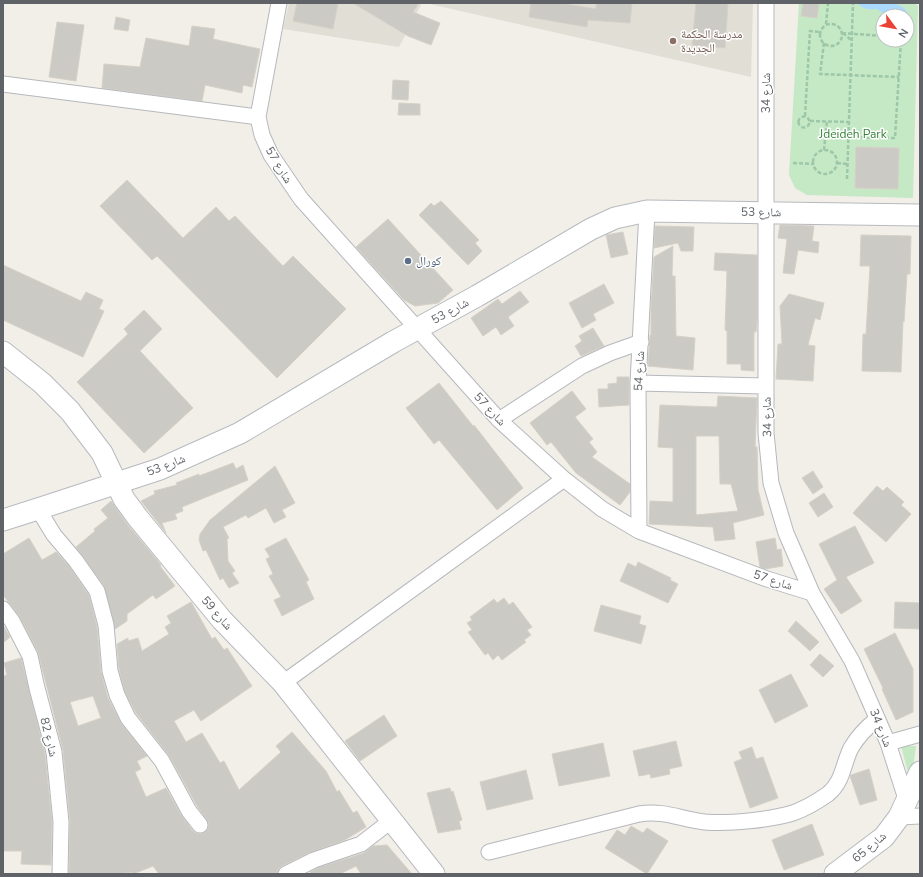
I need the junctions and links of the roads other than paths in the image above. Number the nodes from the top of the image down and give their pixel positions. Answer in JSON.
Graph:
{"nodes":[{"id":1,"x":279,"y":3,"type":"edge"},
{"id":2,"x":766,"y":3,"type":"edge"},
{"id":3,"x":3,"y":84,"type":"edge"},
{"id":4,"x":258,"y":117,"type":"junction"},
{"id":5,"x":647,"y":211,"type":"junction"},
{"id":6,"x":766,"y":212,"type":"junction"},
{"id":7,"x":920,"y":215,"type":"edge"},
{"id":8,"x":418,"y":329,"type":"junction"},
{"id":9,"x":641,"y":342,"type":"junction"},
{"id":10,"x":3,"y":352,"type":"edge"},
{"id":11,"x":638,"y":383,"type":"junction"},
{"id":12,"x":766,"y":386,"type":"junction"},
{"id":13,"x":499,"y":420,"type":"junction"},
{"id":14,"x":564,"y":479,"type":"junction"},
{"id":15,"x":116,"y":483,"type":"junction"},
{"id":16,"x":38,"y":509,"type":"junction"},
{"id":17,"x":5,"y":514,"type":"edge"},
{"id":18,"x":639,"y":531,"type":"junction"},
{"id":19,"x":812,"y":593,"type":"junction"},
{"id":20,"x":3,"y":609,"type":"edge"},
{"id":21,"x":283,"y":683,"type":"junction"},
{"id":22,"x":877,"y":719,"type":"junction"},
{"id":23,"x":920,"y":734,"type":"edge"},
{"id":24,"x":888,"y":743,"type":"junction"},
{"id":25,"x":920,"y":772,"type":"edge"},
{"id":26,"x":909,"y":812,"type":"edge"},
{"id":27,"x":392,"y":820,"type":"junction"},
{"id":28,"x":200,"y":825,"type":"dead end"},
{"id":29,"x":489,"y":852,"type":"dead end"},
{"id":30,"x":60,"y":874,"type":"edge"},
{"id":31,"x":286,"y":874,"type":"edge"},
{"id":32,"x":434,"y":874,"type":"edge"},
{"id":33,"x":835,"y":874,"type":"edge"}],
"edges":[{"from":1,"to":4,"type":"street","name":"شارع 57"},
{"from":2,"to":6,"type":"street","name":"شارع 34"},
{"from":3,"to":4,"type":"street"},
{"from":4,"to":8,"type":"street","name":"شارع 57"},
{"from":5,"to":6,"type":"street","name":"شارع 53"},
{"from":5,"to":8,"type":"street","name":"شارع 53"},
{"from":5,"to":9,"type":"street","name":"شارع 54"},
{"from":6,"to":7,"type":"street","name":"شارع 53"},
{"from":6,"to":12,"type":"street","name":"شارع 34"},
{"from":8,"to":13,"type":"street","name":"شارع 57"},
{"from":8,"to":15,"type":"street","name":"شارع 53"},
{"from":9,"to":11,"type":"street","name":"شارع 54"},
{"from":9,"to":13,"type":"street"},
{"from":10,"to":15,"type":"street","name":"شارع 59"},
{"from":11,"to":12,"type":"street"},
{"from":11,"to":18,"type":"street","name":"شارع 54"},
{"from":12,"to":19,"type":"street","name":"شارع 34"},
{"from":13,"to":14,"type":"street","name":"شارع 57"},
{"from":14,"to":18,"type":"street","name":"شارع 57"},
{"from":14,"to":21,"type":"street"},
{"from":15,"to":16,"type":"street","name":"شارع 53"},
{"from":15,"to":21,"type":"street","name":"شارع 59"},
{"from":16,"to":17,"type":"street","name":"شارع 53"},
{"from":16,"to":28,"type":"street"},
{"from":18,"to":19,"type":"street","name":"شارع 57"},
{"from":19,"to":22,"type":"street","name":"شارع 34"},
{"from":20,"to":30,"type":"street","name":"شارع 82"},
{"from":21,"to":27,"type":"street","name":"شارع 59"},
{"from":22,"to":24,"type":"street","name":"شارع 34"},
{"from":22,"to":29,"type":"street"},
{"from":23,"to":24,"type":"street"},
{"from":24,"to":26,"type":"street","name":"شارع 34"},
{"from":25,"to":26,"type":"street","name":"شارع 65"},
{"from":26,"to":33,"type":"street","name":"شارع 65"},
{"from":27,"to":31,"type":"street"},
{"from":27,"to":32,"type":"street","name":"شارع 59"}]}
